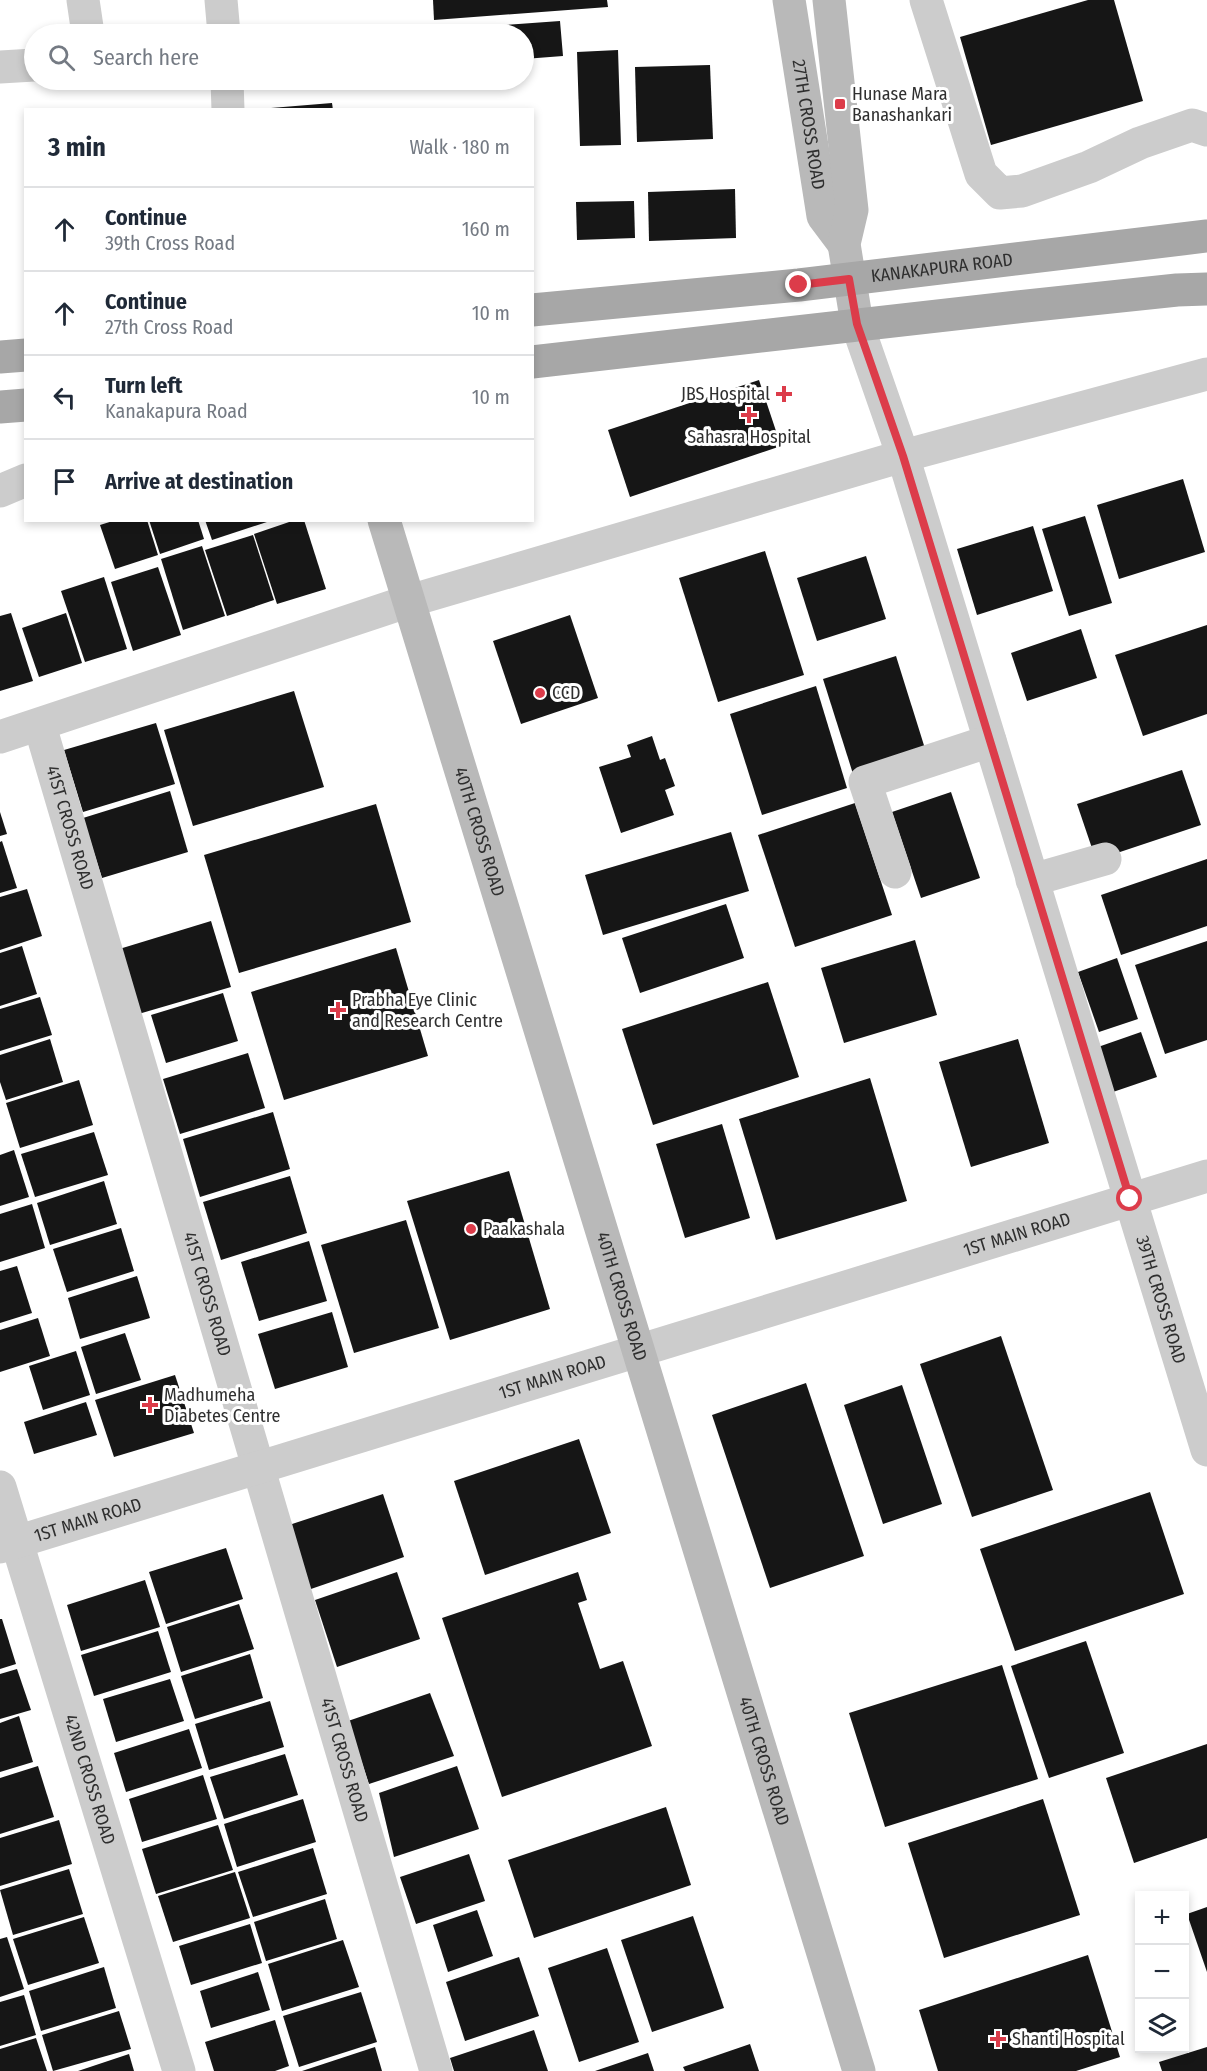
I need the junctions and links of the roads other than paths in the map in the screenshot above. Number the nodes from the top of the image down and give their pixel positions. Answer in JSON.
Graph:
{"nodes":[{"id":1,"x":83,"y":0,"type":"edge"},
{"id":2,"x":220,"y":0,"type":"edge"},
{"id":3,"x":789,"y":0,"type":"edge"},
{"id":4,"x":829,"y":0,"type":"edge"},
{"id":5,"x":926,"y":0,"type":"edge"},
{"id":6,"x":87,"y":24,"type":"edge"},
{"id":7,"x":223,"y":24,"type":"edge"},
{"id":8,"x":24,"y":66,"type":"edge"},
{"id":9,"x":0,"y":68,"type":"edge"},
{"id":10,"x":227,"y":90,"type":"edge"},
{"id":11,"x":228,"y":108,"type":"edge"},
{"id":12,"x":1207,"y":130,"type":"edge"},
{"id":13,"x":1207,"y":236,"type":"edge"},
{"id":14,"x":844,"y":244,"type":"junction"},
{"id":15,"x":849,"y":279,"type":"junction"},
{"id":16,"x":1207,"y":289,"type":"edge"},
{"id":17,"x":534,"y":310,"type":"edge"},
{"id":18,"x":857,"y":324,"type":"junction"},
{"id":19,"x":24,"y":355,"type":"edge"},
{"id":20,"x":0,"y":357,"type":"edge"},
{"id":21,"x":534,"y":362,"type":"edge"},
{"id":22,"x":1207,"y":374,"type":"edge"},
{"id":23,"x":24,"y":405,"type":"edge"},
{"id":24,"x":0,"y":407,"type":"edge"},
{"id":25,"x":903,"y":456,"type":"junction"},
{"id":26,"x":24,"y":481,"type":"edge"},
{"id":27,"x":0,"y":491,"type":"edge"},
{"id":28,"x":385,"y":522,"type":"edge"},
{"id":29,"x":409,"y":601,"type":"junction"},
{"id":30,"x":40,"y":726,"type":"junction"},
{"id":31,"x":0,"y":737,"type":"edge"},
{"id":32,"x":990,"y":741,"type":"junction"},
{"id":33,"x":1105,"y":859,"type":"dead end"},
{"id":34,"x":895,"y":872,"type":"dead end"},
{"id":35,"x":1032,"y":880,"type":"junction"},
{"id":36,"x":1207,"y":1176,"type":"edge"},
{"id":37,"x":1130,"y":1199,"type":"junction"},
{"id":38,"x":639,"y":1351,"type":"junction"},
{"id":39,"x":1207,"y":1450,"type":"edge"},
{"id":40,"x":259,"y":1468,"type":"junction"},
{"id":41,"x":0,"y":1487,"type":"edge"},
{"id":42,"x":8,"y":1545,"type":"edge"},
{"id":43,"x":179,"y":2071,"type":"edge"},
{"id":44,"x":436,"y":2071,"type":"edge"},
{"id":45,"x":860,"y":2071,"type":"edge"}],
"edges":[{"from":1,"to":6,"type":"street"},
{"from":2,"to":7,"type":"street"},
{"from":3,"to":14,"type":"street","name":"27TH CROSS ROAD"},
{"from":4,"to":14,"type":"street","name":"27TH CROSS ROAD"},
{"from":5,"to":12,"type":"street"},
{"from":8,"to":9,"type":"street"},
{"from":10,"to":11,"type":"street"},
{"from":13,"to":15,"type":"main road","name":"KANAKAPURA ROAD"},
{"from":14,"to":15,"type":"street","name":"27TH CROSS ROAD"},
{"from":15,"to":17,"type":"main road","name":"KANAKAPURA ROAD"},
{"from":15,"to":18,"type":"street","name":"27TH CROSS ROAD"},
{"from":16,"to":18,"type":"main road"},
{"from":18,"to":21,"type":"main road"},
{"from":18,"to":25,"type":"street","name":"39TH CROSS ROAD"},
{"from":19,"to":20,"type":"main road"},
{"from":22,"to":25,"type":"street"},
{"from":23,"to":24,"type":"main road"},
{"from":25,"to":29,"type":"street"},
{"from":25,"to":32,"type":"street","name":"39TH CROSS ROAD"},
{"from":26,"to":27,"type":"street"},
{"from":28,"to":29,"type":"street","name":"40TH CROSS ROAD"},
{"from":29,"to":30,"type":"street"},
{"from":29,"to":38,"type":"street","name":"40TH CROSS ROAD"},
{"from":30,"to":31,"type":"street"},
{"from":30,"to":40,"type":"street","name":"41ST CROSS ROAD"},
{"from":32,"to":34,"type":"street"},
{"from":32,"to":35,"type":"street","name":"39TH CROSS ROAD"},
{"from":33,"to":35,"type":"street"},
{"from":35,"to":37,"type":"street","name":"39TH CROSS ROAD"},
{"from":36,"to":37,"type":"street","name":"1ST MAIN ROAD"},
{"from":37,"to":38,"type":"street","name":"1ST MAIN ROAD"},
{"from":37,"to":39,"type":"street","name":"39TH CROSS ROAD"},
{"from":38,"to":40,"type":"street","name":"1ST MAIN ROAD"},
{"from":38,"to":45,"type":"street","name":"40TH CROSS ROAD"},
{"from":40,"to":42,"type":"street","name":"1ST MAIN ROAD"},
{"from":40,"to":44,"type":"street","name":"41ST CROSS ROAD"},
{"from":41,"to":42,"type":"street","name":"42ND CROSS ROAD"},
{"from":42,"to":43,"type":"street","name":"42ND CROSS ROAD"}]}
